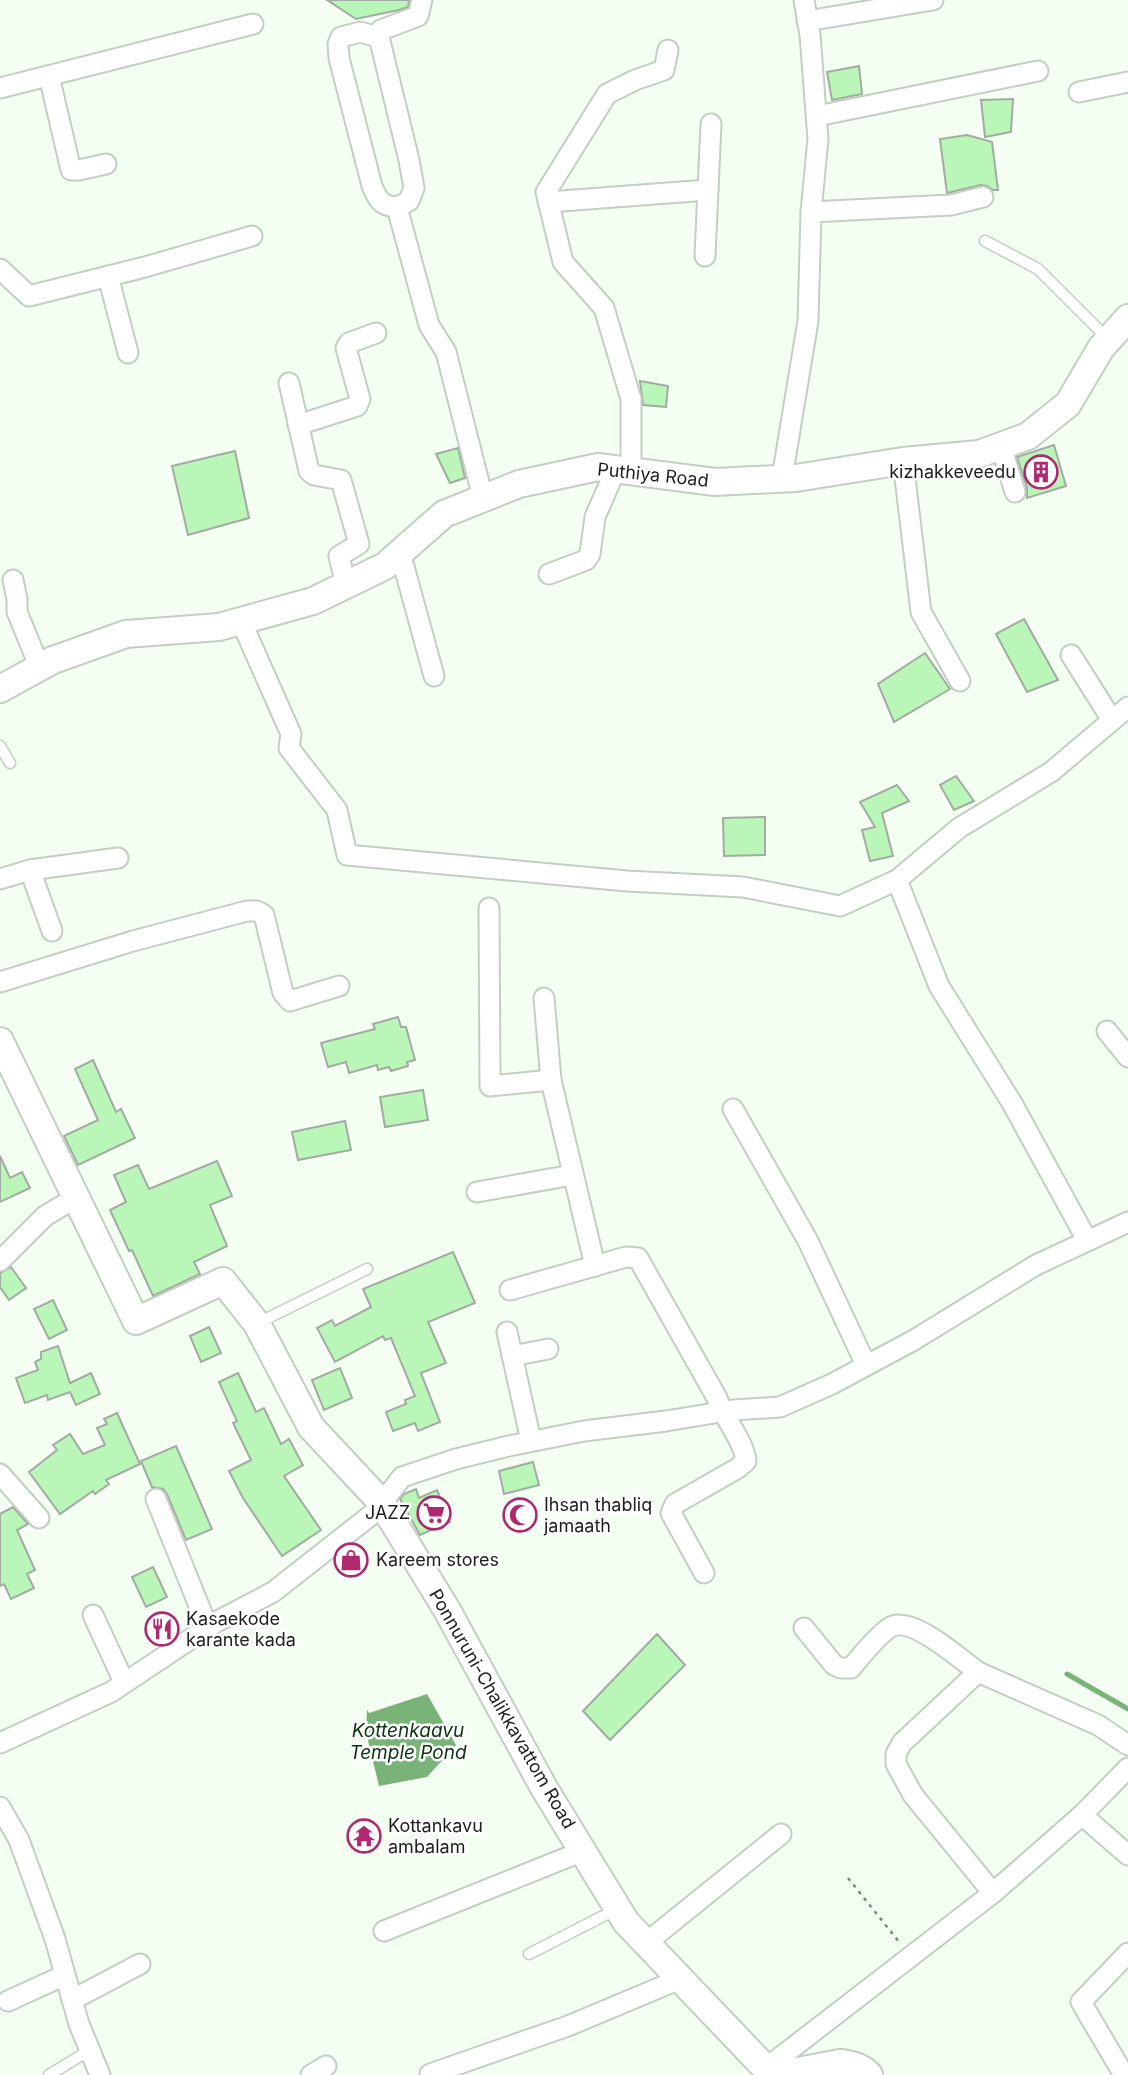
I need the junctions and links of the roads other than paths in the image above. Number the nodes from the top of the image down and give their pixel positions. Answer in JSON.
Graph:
{"nodes":[{"id":1,"x":422,"y":0,"type":"edge"},
{"id":2,"x":804,"y":0,"type":"edge"},
{"id":3,"x":933,"y":0,"type":"edge"},
{"id":4,"x":807,"y":21,"type":"junction"},
{"id":5,"x":253,"y":24,"type":"dead end"},
{"id":6,"x":379,"y":37,"type":"junction"},
{"id":7,"x":668,"y":50,"type":"dead end"},
{"id":8,"x":1038,"y":71,"type":"dead end"},
{"id":9,"x":49,"y":76,"type":"junction"},
{"id":10,"x":1128,"y":82,"type":"edge"},
{"id":11,"x":0,"y":88,"type":"edge"},
{"id":12,"x":1079,"y":92,"type":"dead end"},
{"id":13,"x":817,"y":116,"type":"junction"},
{"id":14,"x":710,"y":124,"type":"dead end"},
{"id":15,"x":106,"y":164,"type":"dead end"},
{"id":16,"x":708,"y":190,"type":"junction"},
{"id":17,"x":983,"y":197,"type":"dead end"},
{"id":18,"x":548,"y":202,"type":"junction"},
{"id":19,"x":397,"y":207,"type":"junction"},
{"id":20,"x":811,"y":212,"type":"junction"},
{"id":21,"x":252,"y":236,"type":"dead end"},
{"id":22,"x":985,"y":241,"type":"dead end"},
{"id":23,"x":705,"y":256,"type":"dead end"},
{"id":24,"x":0,"y":269,"type":"edge"},
{"id":25,"x":108,"y":276,"type":"junction"},
{"id":26,"x":1128,"y":318,"type":"edge"},
{"id":27,"x":376,"y":333,"type":"dead end"},
{"id":28,"x":1109,"y":339,"type":"junction"},
{"id":29,"x":128,"y":353,"type":"dead end"},
{"id":30,"x":289,"y":383,"type":"dead end"},
{"id":31,"x":298,"y":425,"type":"junction"},
{"id":32,"x":1001,"y":446,"type":"junction"},
{"id":33,"x":903,"y":461,"type":"junction"},
{"id":34,"x":624,"y":470,"type":"junction"},
{"id":35,"x":782,"y":478,"type":"junction"},
{"id":36,"x":1015,"y":492,"type":"dead end"},
{"id":37,"x":483,"y":498,"type":"junction"},
{"id":38,"x":400,"y":552,"type":"junction"},
{"id":39,"x":549,"y":575,"type":"dead end"},
{"id":40,"x":13,"y":580,"type":"dead end"},
{"id":41,"x":346,"y":585,"type":"junction"},
{"id":42,"x":242,"y":621,"type":"junction"},
{"id":43,"x":1071,"y":655,"type":"dead end"},
{"id":44,"x":40,"y":668,"type":"junction"},
{"id":45,"x":434,"y":676,"type":"dead end"},
{"id":46,"x":960,"y":681,"type":"dead end"},
{"id":47,"x":0,"y":689,"type":"edge"},
{"id":48,"x":1128,"y":707,"type":"edge"},
{"id":49,"x":1112,"y":720,"type":"junction"},
{"id":50,"x":0,"y":746,"type":"edge"},
{"id":51,"x":10,"y":763,"type":"dead end"},
{"id":52,"x":118,"y":858,"type":"dead end"},
{"id":53,"x":30,"y":870,"type":"junction"},
{"id":54,"x":0,"y":879,"type":"edge"},
{"id":55,"x":897,"y":880,"type":"junction"},
{"id":56,"x":489,"y":908,"type":"dead end"},
{"id":57,"x":52,"y":931,"type":"dead end"},
{"id":58,"x":0,"y":982,"type":"edge"},
{"id":59,"x":339,"y":986,"type":"dead end"},
{"id":60,"x":544,"y":999,"type":"dead end"},
{"id":61,"x":1107,"y":1031,"type":"dead end"},
{"id":62,"x":0,"y":1041,"type":"edge"},
{"id":63,"x":1128,"y":1057,"type":"edge"},
{"id":64,"x":551,"y":1080,"type":"junction"},
{"id":65,"x":733,"y":1109,"type":"dead end"},
{"id":66,"x":572,"y":1175,"type":"junction"},
{"id":67,"x":477,"y":1192,"type":"dead end"},
{"id":68,"x":77,"y":1197,"type":"junction"},
{"id":69,"x":1128,"y":1222,"type":"edge"},
{"id":70,"x":1087,"y":1240,"type":"junction"},
{"id":71,"x":0,"y":1261,"type":"edge"},
{"id":72,"x":595,"y":1266,"type":"junction"},
{"id":73,"x":367,"y":1269,"type":"dead end"},
{"id":74,"x":510,"y":1290,"type":"dead end"},
{"id":75,"x":257,"y":1324,"type":"junction"},
{"id":76,"x":507,"y":1332,"type":"dead end"},
{"id":77,"x":548,"y":1349,"type":"dead end"},
{"id":78,"x":512,"y":1356,"type":"junction"},
{"id":79,"x":866,"y":1365,"type":"junction"},
{"id":80,"x":722,"y":1411,"type":"junction"},
{"id":81,"x":531,"y":1441,"type":"junction"},
{"id":82,"x":0,"y":1474,"type":"edge"},
{"id":83,"x":156,"y":1499,"type":"dead end"},
{"id":84,"x":381,"y":1502,"type":"junction"},
{"id":85,"x":38,"y":1518,"type":"dead end"},
{"id":86,"x":704,"y":1573,"type":"dead end"},
{"id":87,"x":93,"y":1615,"type":"dead end"},
{"id":88,"x":208,"y":1628,"type":"junction"},
{"id":89,"x":804,"y":1628,"type":"dead end"},
{"id":90,"x":978,"y":1672,"type":"junction"},
{"id":91,"x":124,"y":1682,"type":"junction"},
{"id":92,"x":0,"y":1743,"type":"edge"},
{"id":93,"x":1128,"y":1745,"type":"edge"},
{"id":94,"x":1128,"y":1768,"type":"edge"},
{"id":95,"x":0,"y":1807,"type":"edge"},
{"id":96,"x":1082,"y":1815,"type":"junction"},
{"id":97,"x":780,"y":1834,"type":"dead end"},
{"id":98,"x":583,"y":1852,"type":"junction"},
{"id":99,"x":1128,"y":1855,"type":"edge"},
{"id":100,"x":993,"y":1894,"type":"junction"},
{"id":101,"x":618,"y":1909,"type":"junction"},
{"id":102,"x":384,"y":1931,"type":"dead end"},
{"id":103,"x":646,"y":1943,"type":"junction"},
{"id":104,"x":1128,"y":1952,"type":"edge"},
{"id":105,"x":529,"y":1954,"type":"dead end"},
{"id":106,"x":140,"y":1964,"type":"dead end"},
{"id":107,"x":65,"y":1975,"type":"junction"},
{"id":108,"x":680,"y":1979,"type":"junction"},
{"id":109,"x":72,"y":2000,"type":"junction"},
{"id":110,"x":8,"y":2001,"type":"dead end"},
{"id":111,"x":90,"y":2050,"type":"junction"},
{"id":112,"x":771,"y":2073,"type":"edge"},
{"id":113,"x":430,"y":2074,"type":"edge"},
{"id":114,"x":49,"y":2075,"type":"edge"},
{"id":115,"x":100,"y":2075,"type":"edge"},
{"id":116,"x":869,"y":2075,"type":"edge"},
{"id":117,"x":1124,"y":2075,"type":"edge"}],
"edges":[{"from":1,"to":6,"type":"street"},
{"from":2,"to":4,"type":"street"},
{"from":3,"to":4,"type":"street"},
{"from":4,"to":13,"type":"street"},
{"from":5,"to":9,"type":"street"},
{"from":6,"to":19,"type":"street"},
{"from":6,"to":19,"type":"street"},
{"from":7,"to":18,"type":"street"},
{"from":8,"to":13,"type":"street"},
{"from":9,"to":11,"type":"street"},
{"from":9,"to":15,"type":"street"},
{"from":10,"to":12,"type":"street"},
{"from":13,"to":20,"type":"street"},
{"from":14,"to":16,"type":"street"},
{"from":16,"to":18,"type":"street"},
{"from":16,"to":23,"type":"street"},
{"from":17,"to":20,"type":"street"},
{"from":18,"to":34,"type":"street"},
{"from":19,"to":37,"type":"street"},
{"from":20,"to":35,"type":"street"},
{"from":21,"to":25,"type":"street"},
{"from":22,"to":28,"type":"lane"},
{"from":24,"to":25,"type":"street"},
{"from":25,"to":29,"type":"street"},
{"from":26,"to":28,"type":"street","name":"Puthiya Road"},
{"from":27,"to":31,"type":"street"},
{"from":28,"to":32,"type":"street","name":"Puthiya Road"},
{"from":30,"to":31,"type":"street"},
{"from":31,"to":41,"type":"street"},
{"from":32,"to":33,"type":"street","name":"Puthiya Road"},
{"from":32,"to":36,"type":"street"},
{"from":33,"to":35,"type":"street","name":"Puthiya Road"},
{"from":33,"to":46,"type":"street"},
{"from":34,"to":35,"type":"street","name":"Puthiya Road"},
{"from":34,"to":37,"type":"street","name":"Puthiya Road"},
{"from":34,"to":39,"type":"street"},
{"from":37,"to":38,"type":"street","name":"Puthiya Road"},
{"from":38,"to":41,"type":"street","name":"Puthiya Road"},
{"from":38,"to":45,"type":"street"},
{"from":40,"to":44,"type":"street"},
{"from":41,"to":42,"type":"street","name":"Puthiya Road"},
{"from":42,"to":44,"type":"street","name":"Puthiya Road"},
{"from":42,"to":55,"type":"street"},
{"from":43,"to":49,"type":"street"},
{"from":44,"to":47,"type":"street","name":"Puthiya Road"},
{"from":48,"to":49,"type":"street"},
{"from":49,"to":55,"type":"street"},
{"from":50,"to":51,"type":"lane"},
{"from":52,"to":53,"type":"street"},
{"from":53,"to":54,"type":"street"},
{"from":53,"to":57,"type":"street"},
{"from":55,"to":70,"type":"street"},
{"from":56,"to":64,"type":"street"},
{"from":58,"to":59,"type":"street"},
{"from":60,"to":64,"type":"street"},
{"from":61,"to":63,"type":"street"},
{"from":62,"to":68,"type":"street","name":"Ponnuruni-Chalikkavattom Road"},
{"from":64,"to":66,"type":"street"},
{"from":65,"to":79,"type":"street"},
{"from":66,"to":67,"type":"street"},
{"from":66,"to":72,"type":"street"},
{"from":68,"to":71,"type":"street"},
{"from":68,"to":75,"type":"street","name":"Ponnuruni-Chalikkavattom Road"},
{"from":69,"to":70,"type":"street"},
{"from":70,"to":79,"type":"street"},
{"from":72,"to":74,"type":"street"},
{"from":72,"to":80,"type":"street"},
{"from":73,"to":75,"type":"lane"},
{"from":75,"to":84,"type":"street","name":"Ponnuruni-Chalikkavattom Road"},
{"from":76,"to":78,"type":"street"},
{"from":77,"to":78,"type":"street"},
{"from":78,"to":81,"type":"street"},
{"from":79,"to":80,"type":"street"},
{"from":80,"to":81,"type":"street"},
{"from":80,"to":86,"type":"street"},
{"from":81,"to":84,"type":"street"},
{"from":82,"to":85,"type":"street"},
{"from":83,"to":88,"type":"street"},
{"from":84,"to":88,"type":"street"},
{"from":84,"to":98,"type":"street","name":"Ponnuruni-Chalikkavattom Road"},
{"from":87,"to":91,"type":"street"},
{"from":88,"to":91,"type":"street"},
{"from":89,"to":90,"type":"street"},
{"from":90,"to":93,"type":"street"},
{"from":90,"to":100,"type":"street"},
{"from":91,"to":92,"type":"street"},
{"from":94,"to":96,"type":"street"},
{"from":95,"to":107,"type":"street"},
{"from":96,"to":99,"type":"street"},
{"from":96,"to":100,"type":"street"},
{"from":97,"to":103,"type":"street"},
{"from":98,"to":101,"type":"street","name":"Ponnuruni-Chalikkavattom Road"},
{"from":98,"to":102,"type":"street"},
{"from":100,"to":112,"type":"street"},
{"from":101,"to":103,"type":"street","name":"Ponnuruni-Chalikkavattom Road"},
{"from":101,"to":105,"type":"lane"},
{"from":103,"to":108,"type":"street","name":"Ponnuruni-Chalikkavattom Road"},
{"from":104,"to":117,"type":"street"},
{"from":106,"to":109,"type":"street"},
{"from":107,"to":109,"type":"street"},
{"from":107,"to":110,"type":"street"},
{"from":108,"to":112,"type":"street","name":"Ponnuruni-Chalikkavattom Road"},
{"from":108,"to":113,"type":"street"},
{"from":109,"to":111,"type":"street"},
{"from":111,"to":114,"type":"lane"},
{"from":111,"to":115,"type":"street"},
{"from":112,"to":116,"type":"street"}]}
